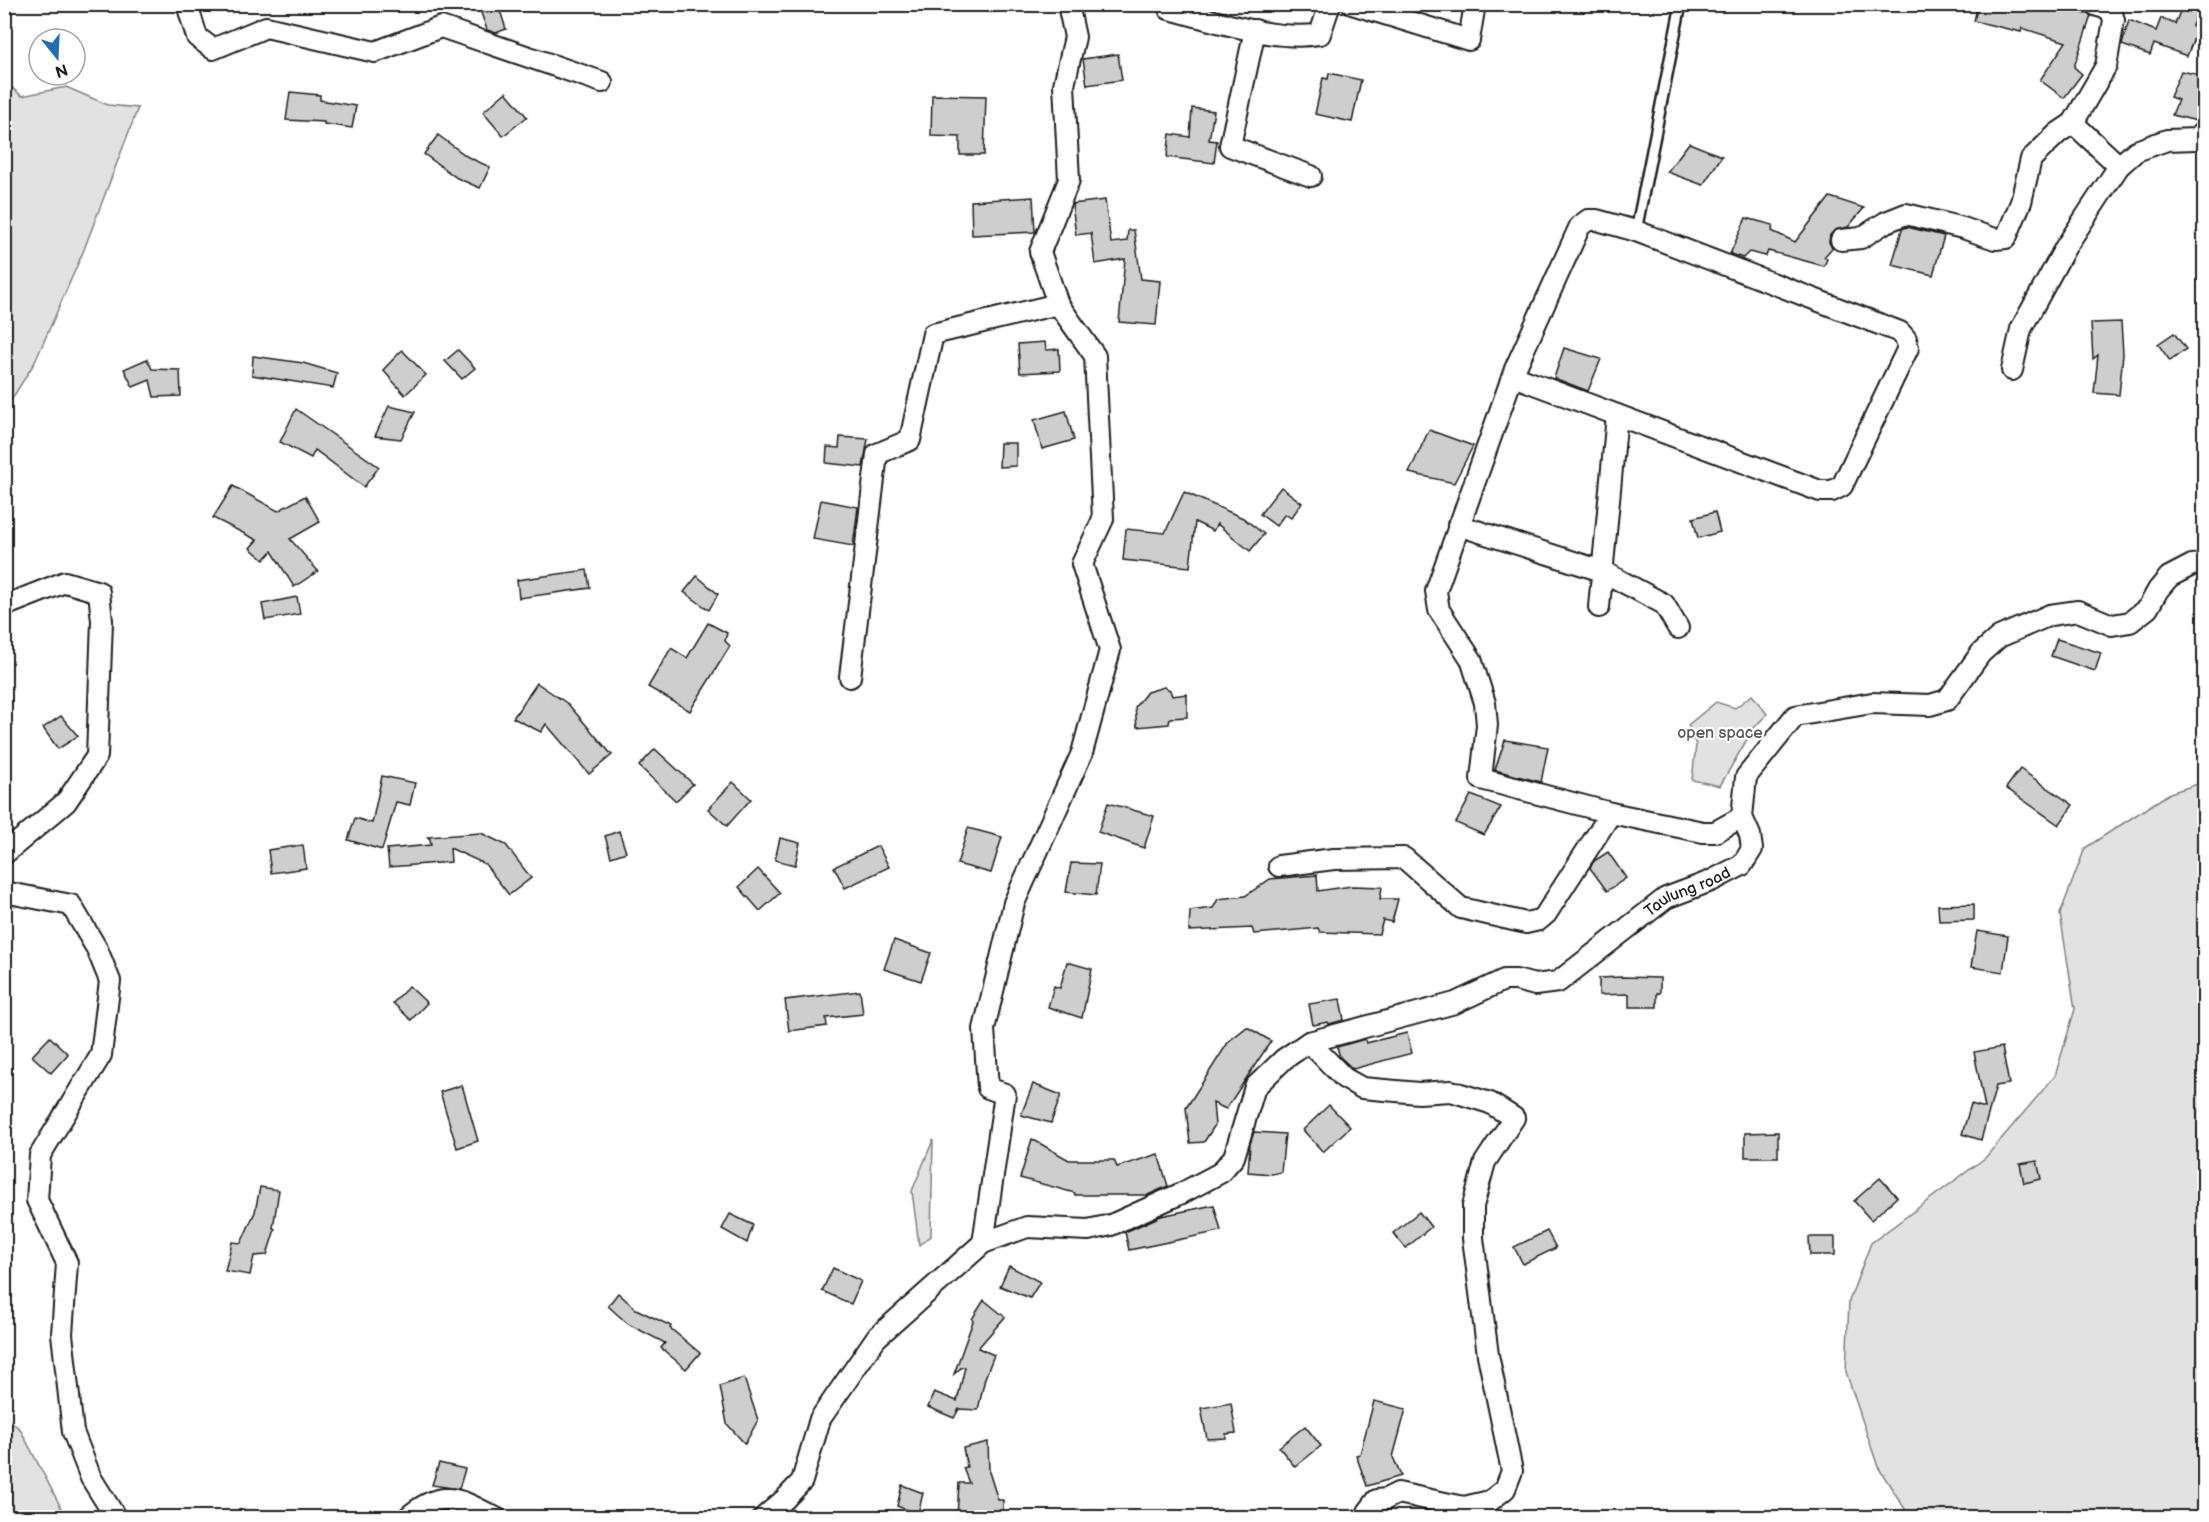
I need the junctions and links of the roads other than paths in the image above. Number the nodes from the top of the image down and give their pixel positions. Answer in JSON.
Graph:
{"nodes":[{"id":1,"x":187,"y":4,"type":"edge"},
{"id":2,"x":1068,"y":4,"type":"edge"},
{"id":3,"x":1330,"y":4,"type":"edge"},
{"id":4,"x":1352,"y":4,"type":"edge"},
{"id":5,"x":1475,"y":4,"type":"edge"},
{"id":6,"x":1682,"y":4,"type":"edge"},
{"id":7,"x":2107,"y":5,"type":"edge"},
{"id":8,"x":1169,"y":9,"type":"dead end"},
{"id":9,"x":1255,"y":30,"type":"junction"},
{"id":10,"x":602,"y":82,"type":"dead end"},
{"id":11,"x":2073,"y":123,"type":"junction"},
{"id":12,"x":2205,"y":131,"type":"edge"},
{"id":13,"x":2119,"y":166,"type":"junction"},
{"id":14,"x":1311,"y":176,"type":"dead end"},
{"id":15,"x":1636,"y":231,"type":"junction"},
{"id":16,"x":1841,"y":240,"type":"dead end"},
{"id":17,"x":1058,"y":304,"type":"junction"},
{"id":18,"x":2012,"y":370,"type":"dead end"},
{"id":19,"x":1513,"y":376,"type":"junction"},
{"id":20,"x":1617,"y":415,"type":"junction"},
{"id":21,"x":1458,"y":525,"type":"junction"},
{"id":22,"x":2205,"y":564,"type":"edge"},
{"id":23,"x":1602,"y":571,"type":"junction"},
{"id":24,"x":4,"y":606,"type":"edge"},
{"id":25,"x":1599,"y":607,"type":"dead end"},
{"id":26,"x":1678,"y":628,"type":"dead end"},
{"id":27,"x":850,"y":677,"type":"dead end"},
{"id":28,"x":1611,"y":813,"type":"junction"},
{"id":29,"x":1742,"y":817,"type":"junction"},
{"id":30,"x":4,"y":854,"type":"edge"},
{"id":31,"x":1279,"y":866,"type":"dead end"},
{"id":32,"x":4,"y":892,"type":"edge"},
{"id":33,"x":1309,"y":1042,"type":"junction"},
{"id":34,"x":983,"y":1243,"type":"junction"},
{"id":35,"x":116,"y":1518,"type":"edge"},
{"id":36,"x":407,"y":1518,"type":"edge"},
{"id":37,"x":496,"y":1518,"type":"edge"},
{"id":38,"x":763,"y":1518,"type":"edge"},
{"id":39,"x":1367,"y":1518,"type":"edge"}],
"edges":[{"from":1,"to":10,"type":"street"},
{"from":2,"to":17,"type":"street"},
{"from":3,"to":9,"type":"street"},
{"from":4,"to":5,"type":"street"},
{"from":6,"to":15,"type":"lane"},
{"from":7,"to":11,"type":"street"},
{"from":8,"to":9,"type":"street"},
{"from":9,"to":14,"type":"street"},
{"from":11,"to":13,"type":"street"},
{"from":11,"to":16,"type":"street"},
{"from":12,"to":13,"type":"street"},
{"from":13,"to":18,"type":"street"},
{"from":15,"to":19,"type":"street"},
{"from":15,"to":20,"type":"street"},
{"from":17,"to":27,"type":"street"},
{"from":17,"to":34,"type":"street"},
{"from":19,"to":20,"type":"street"},
{"from":19,"to":21,"type":"street"},
{"from":20,"to":23,"type":"street"},
{"from":21,"to":23,"type":"street"},
{"from":21,"to":28,"type":"street"},
{"from":22,"to":29,"type":"street","name":"Taulung road"},
{"from":23,"to":25,"type":"street"},
{"from":23,"to":26,"type":"street"},
{"from":24,"to":30,"type":"street"},
{"from":28,"to":29,"type":"street"},
{"from":28,"to":31,"type":"street"},
{"from":29,"to":33,"type":"street","name":"Taulung road"},
{"from":32,"to":35,"type":"street"},
{"from":33,"to":34,"type":"street","name":"Taulung road"},
{"from":33,"to":39,"type":"street"},
{"from":34,"to":38,"type":"street"},
{"from":36,"to":37,"type":"street"}]}
